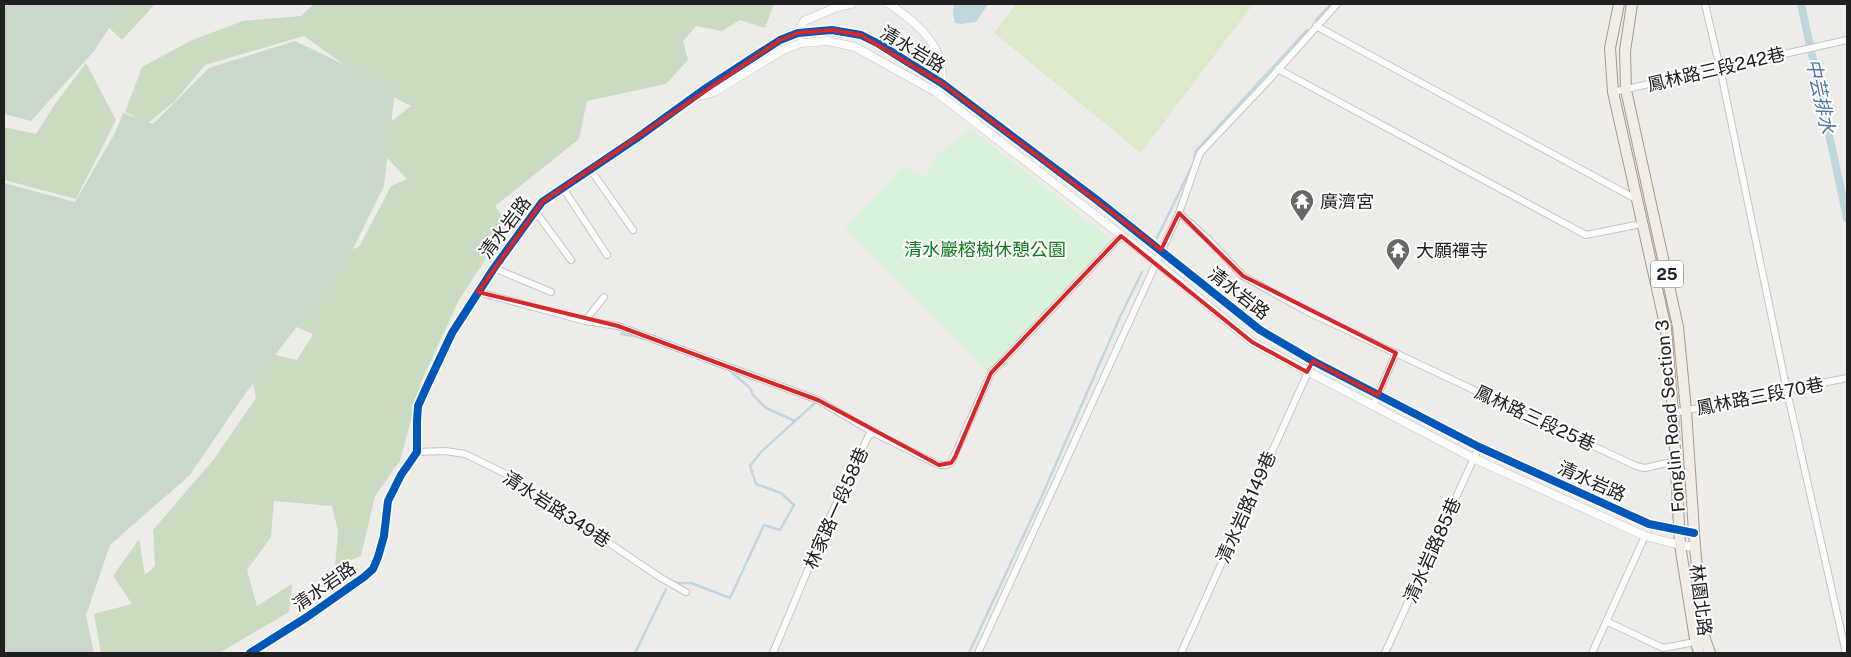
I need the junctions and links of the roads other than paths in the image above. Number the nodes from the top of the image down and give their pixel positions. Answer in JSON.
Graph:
{"nodes":[{"id":1,"x":851,"y":4,"type":"edge"},
{"id":2,"x":889,"y":4,"type":"edge"},
{"id":3,"x":1337,"y":4,"type":"edge"},
{"id":4,"x":1619,"y":4,"type":"edge"},
{"id":5,"x":1632,"y":4,"type":"edge"},
{"id":6,"x":1705,"y":4,"type":"edge"},
{"id":7,"x":1316,"y":26,"type":"junction"},
{"id":8,"x":798,"y":33,"type":"junction"},
{"id":9,"x":1847,"y":40,"type":"edge"},
{"id":10,"x":801,"y":43,"type":"junction"},
{"id":11,"x":1720,"y":68,"type":"junction"},
{"id":12,"x":1278,"y":69,"type":"junction"},
{"id":13,"x":942,"y":84,"type":"junction"},
{"id":14,"x":1626,"y":90,"type":"junction"},
{"id":15,"x":936,"y":92,"type":"junction"},
{"id":16,"x":1613,"y":92,"type":"junction"},
{"id":17,"x":694,"y":98,"type":"junction"},
{"id":18,"x":590,"y":169,"type":"junction"},
{"id":19,"x":563,"y":188,"type":"junction"},
{"id":20,"x":1636,"y":198,"type":"junction"},
{"id":21,"x":535,"y":211,"type":"junction"},
{"id":22,"x":1179,"y":213,"type":"junction"},
{"id":23,"x":1642,"y":224,"type":"junction"},
{"id":24,"x":633,"y":230,"type":"dead end"},
{"id":25,"x":1121,"y":236,"type":"junction"},
{"id":26,"x":1161,"y":250,"type":"junction"},
{"id":27,"x":606,"y":255,"type":"dead end"},
{"id":28,"x":571,"y":260,"type":"dead end"},
{"id":29,"x":1156,"y":262,"type":"junction"},
{"id":30,"x":494,"y":268,"type":"junction"},
{"id":31,"x":478,"y":292,"type":"junction"},
{"id":32,"x":551,"y":292,"type":"dead end"},
{"id":33,"x":604,"y":296,"type":"dead end"},
{"id":34,"x":585,"y":321,"type":"junction"},
{"id":35,"x":1396,"y":354,"type":"junction"},
{"id":36,"x":1312,"y":361,"type":"junction"},
{"id":37,"x":1308,"y":372,"type":"junction"},
{"id":38,"x":1847,"y":378,"type":"edge"},
{"id":39,"x":1787,"y":391,"type":"junction"},
{"id":40,"x":1378,"y":395,"type":"junction"},
{"id":41,"x":1373,"y":406,"type":"junction"},
{"id":42,"x":1686,"y":410,"type":"junction"},
{"id":43,"x":1673,"y":413,"type":"junction"},
{"id":44,"x":874,"y":433,"type":"junction"},
{"id":45,"x":1479,"y":447,"type":"junction"},
{"id":46,"x":418,"y":452,"type":"junction"},
{"id":47,"x":1473,"y":458,"type":"junction"},
{"id":48,"x":1676,"y":461,"type":"junction"},
{"id":49,"x":1679,"y":531,"type":"junction"},
{"id":50,"x":1694,"y":533,"type":"junction"},
{"id":51,"x":1645,"y":536,"type":"junction"},
{"id":52,"x":1680,"y":546,"type":"junction"},
{"id":53,"x":1694,"y":547,"type":"junction"},
{"id":54,"x":686,"y":592,"type":"dead end"},
{"id":55,"x":1606,"y":621,"type":"junction"},
{"id":56,"x":1695,"y":642,"type":"junction"},
{"id":57,"x":250,"y":653,"type":"edge"},
{"id":58,"x":773,"y":653,"type":"edge"},
{"id":59,"x":978,"y":653,"type":"edge"},
{"id":60,"x":1181,"y":653,"type":"edge"},
{"id":61,"x":1385,"y":653,"type":"edge"},
{"id":62,"x":1592,"y":653,"type":"edge"},
{"id":63,"x":1699,"y":653,"type":"edge"},
{"id":64,"x":1710,"y":653,"type":"edge"},
{"id":65,"x":1846,"y":653,"type":"edge"}],
"edges":[{"from":1,"to":8,"type":"street","name":"清水岩路"},
{"from":2,"to":13,"type":"street","name":"清水岩路"},
{"from":3,"to":7,"type":"street"},
{"from":4,"to":16,"type":"main road","name":"Fonglin Road Section 3","number":"25"},
{"from":5,"to":14,"type":"main road","name":"Fonglin Road Section 3","number":"25"},
{"from":6,"to":11,"type":"street"},
{"from":7,"to":12,"type":"street"},
{"from":7,"to":20,"type":"street"},
{"from":8,"to":10,"type":"street"},
{"from":8,"to":13,"type":"street","name":"清水岩路"},
{"from":8,"to":17,"type":"street","name":"清水岩路"},
{"from":9,"to":11,"type":"street","name":"鳳林路三段242巷"},
{"from":10,"to":15,"type":"street","name":"清水岩路"},
{"from":10,"to":17,"type":"street","name":"清水岩路"},
{"from":11,"to":14,"type":"street","name":"鳳林路三段242巷"},
{"from":11,"to":39,"type":"street"},
{"from":12,"to":22,"type":"street"},
{"from":12,"to":23,"type":"street"},
{"from":13,"to":15,"type":"street","name":"清水岩路"},
{"from":13,"to":26,"type":"street","name":"清水岩路"},
{"from":14,"to":16,"type":"street","name":"鳳林路三段242巷"},
{"from":14,"to":42,"type":"main road","name":"Fonglin Road Section 3","number":"25"},
{"from":15,"to":25,"type":"street","name":"清水岩路"},
{"from":16,"to":20,"type":"main road","name":"Fonglin Road Section 3","number":"25"},
{"from":17,"to":18,"type":"street","name":"清水岩路"},
{"from":18,"to":19,"type":"street","name":"清水岩路"},
{"from":18,"to":24,"type":"street"},
{"from":19,"to":21,"type":"street","name":"清水岩路"},
{"from":19,"to":27,"type":"street"},
{"from":20,"to":23,"type":"main road","name":"Fonglin Road Section 3","number":"25"},
{"from":21,"to":28,"type":"street"},
{"from":21,"to":30,"type":"street","name":"清水岩路"},
{"from":22,"to":26,"type":"street"},
{"from":22,"to":35,"type":"street","name":"鳳林路三段25巷"},
{"from":23,"to":43,"type":"main road","name":"Fonglin Road Section 3","number":"25"},
{"from":25,"to":29,"type":"street","name":"清水岩路"},
{"from":25,"to":44,"type":"street","name":"林家路一段58巷"},
{"from":26,"to":29,"type":"street"},
{"from":26,"to":36,"type":"street","name":"清水岩路"},
{"from":29,"to":37,"type":"street","name":"清水岩路"},
{"from":29,"to":59,"type":"street"},
{"from":30,"to":31,"type":"street","name":"清水岩路"},
{"from":30,"to":32,"type":"street"},
{"from":31,"to":34,"type":"street"},
{"from":31,"to":46,"type":"street","name":"清水岩路"},
{"from":33,"to":34,"type":"street"},
{"from":34,"to":44,"type":"street"},
{"from":35,"to":40,"type":"street"},
{"from":35,"to":48,"type":"street","name":"鳳林路三段25巷"},
{"from":36,"to":37,"type":"street","name":"清水岩路149巷"},
{"from":36,"to":40,"type":"street","name":"清水岩路"},
{"from":37,"to":41,"type":"street","name":"清水岩路"},
{"from":37,"to":60,"type":"street","name":"清水岩路149巷"},
{"from":38,"to":39,"type":"street","name":"鳳林路三段70巷"},
{"from":39,"to":42,"type":"street","name":"鳳林路三段70巷"},
{"from":39,"to":65,"type":"street"},
{"from":40,"to":41,"type":"street"},
{"from":40,"to":45,"type":"street","name":"清水岩路"},
{"from":41,"to":47,"type":"street","name":"清水岩路"},
{"from":42,"to":43,"type":"street","name":"鳳林路三段70巷"},
{"from":42,"to":50,"type":"main road","name":"Fonglin Road Section 3","number":"25"},
{"from":43,"to":48,"type":"main road","name":"Fonglin Road Section 3","number":"25"},
{"from":44,"to":58,"type":"street","name":"林家路一段58巷"},
{"from":45,"to":47,"type":"street","name":"清水岩路85巷"},
{"from":45,"to":49,"type":"street","name":"清水岩路"},
{"from":46,"to":54,"type":"street","name":"清水岩路349巷"},
{"from":46,"to":57,"type":"street","name":"清水岩路"},
{"from":47,"to":51,"type":"street","name":"清水岩路"},
{"from":47,"to":61,"type":"street","name":"清水岩路85巷"},
{"from":48,"to":49,"type":"main road","name":"Fonglin Road Section 3","number":"25"},
{"from":49,"to":50,"type":"street","name":"清水岩路"},
{"from":49,"to":52,"type":"main road","name":"Fonglin Road Section 3","number":"25"},
{"from":50,"to":53,"type":"main road","name":"Fonglin Road Section 3","number":"25"},
{"from":51,"to":52,"type":"street","name":"清水岩路"},
{"from":51,"to":55,"type":"street"},
{"from":52,"to":53,"type":"street","name":"清水岩路"},
{"from":52,"to":56,"type":"main road","name":"Fonglin Road Section 3","number":"25"},
{"from":53,"to":64,"type":"main road","name":"林園北路","number":"25"},
{"from":55,"to":56,"type":"street"},
{"from":55,"to":62,"type":"street"},
{"from":56,"to":63,"type":"main road","name":"Fonglin Road Section 3","number":"25"}]}
